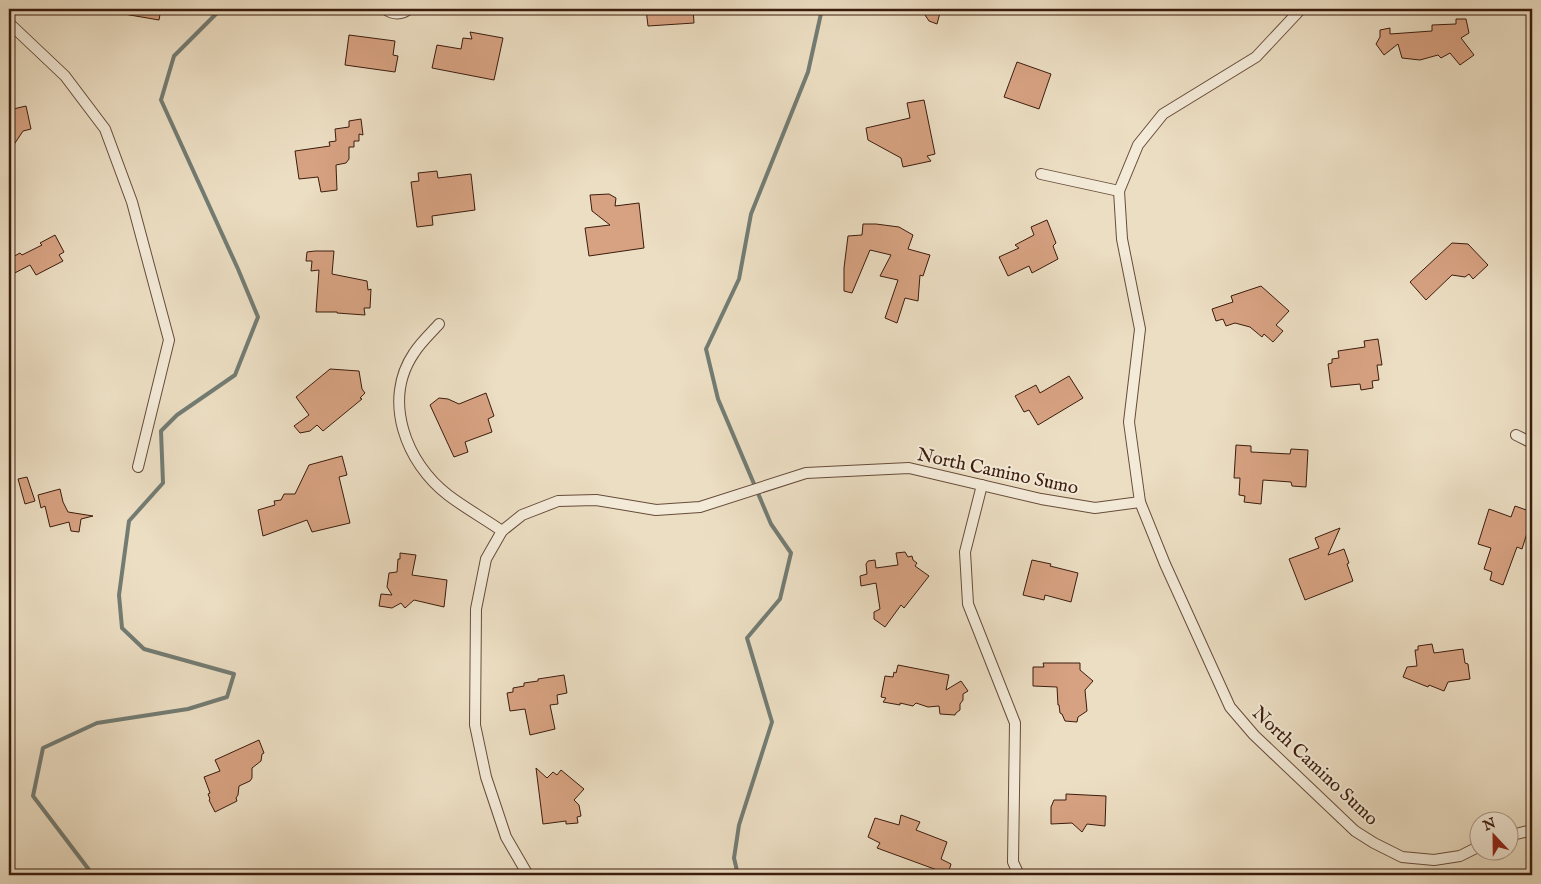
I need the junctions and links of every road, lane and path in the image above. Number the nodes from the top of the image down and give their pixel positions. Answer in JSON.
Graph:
{"nodes":[{"id":1,"x":386,"y":9,"type":"edge"},
{"id":2,"x":409,"y":9,"type":"edge"},
{"id":3,"x":1302,"y":9,"type":"edge"},
{"id":4,"x":9,"y":23,"type":"edge"},
{"id":5,"x":1041,"y":174,"type":"dead end"},
{"id":6,"x":1119,"y":191,"type":"junction"},
{"id":7,"x":439,"y":324,"type":"dead end"},
{"id":8,"x":1516,"y":434,"type":"dead end"},
{"id":9,"x":1532,"y":443,"type":"edge"},
{"id":10,"x":138,"y":467,"type":"dead end"},
{"id":11,"x":982,"y":485,"type":"junction"},
{"id":12,"x":1140,"y":502,"type":"junction"},
{"id":13,"x":502,"y":531,"type":"junction"},
{"id":14,"x":1532,"y":830,"type":"edge"},
{"id":15,"x":1518,"y":834,"type":"edge"},
{"id":16,"x":1468,"y":852,"type":"edge"},
{"id":17,"x":528,"y":875,"type":"edge"},
{"id":18,"x":1019,"y":875,"type":"edge"}],
"edges":[{"from":1,"to":2,"type":"street"},
{"from":3,"to":6,"type":"street","name":"North Camino Sumo"},
{"from":4,"to":10,"type":"street"},
{"from":5,"to":6,"type":"street"},
{"from":6,"to":12,"type":"street","name":"North Camino Sumo"},
{"from":7,"to":13,"type":"street"},
{"from":8,"to":9,"type":"street"},
{"from":11,"to":12,"type":"street","name":"North Camino Sumo"},
{"from":11,"to":13,"type":"street","name":"North Camino Sumo"},
{"from":11,"to":18,"type":"street"},
{"from":12,"to":16,"type":"street","name":"North Camino Sumo"},
{"from":13,"to":17,"type":"street","name":"North Camino Sumo"},
{"from":14,"to":15,"type":"street"}]}
